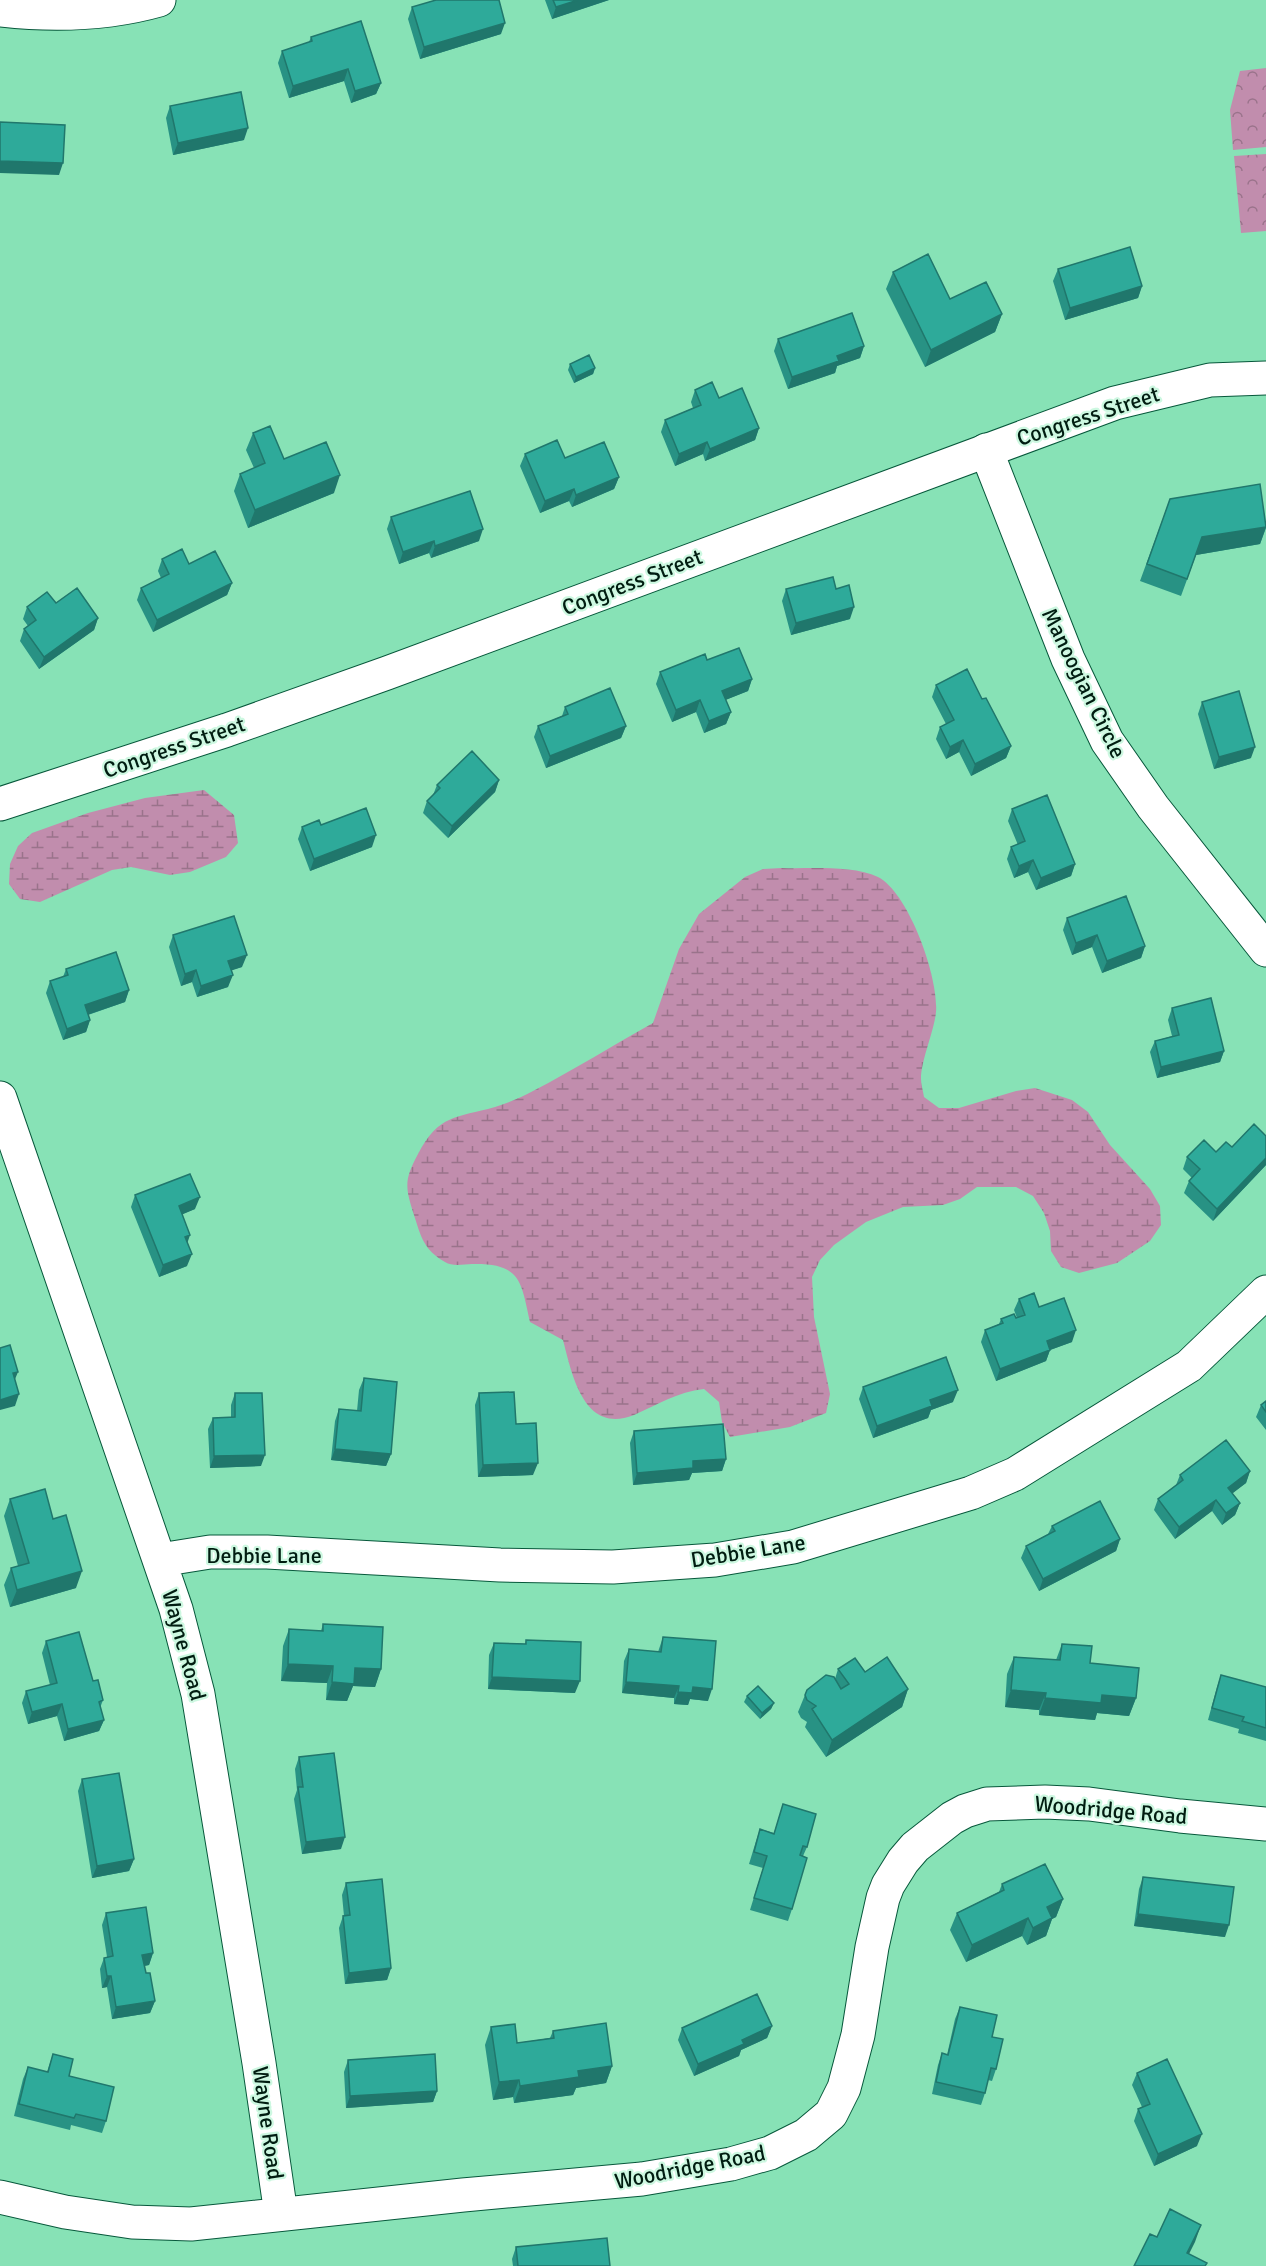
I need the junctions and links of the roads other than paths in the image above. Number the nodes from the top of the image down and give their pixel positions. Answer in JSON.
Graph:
{"nodes":[{"id":1,"x":159,"y":0,"type":"edge"},
{"id":2,"x":0,"y":10,"type":"edge"},
{"id":3,"x":1266,"y":378,"type":"edge"},
{"id":4,"x":986,"y":450,"type":"junction"},
{"id":5,"x":0,"y":804,"type":"edge"},
{"id":6,"x":1266,"y":950,"type":"edge"},
{"id":7,"x":0,"y":1098,"type":"edge"},
{"id":8,"x":1266,"y":1292,"type":"edge"},
{"id":9,"x":160,"y":1560,"type":"junction"},
{"id":10,"x":1266,"y":1824,"type":"edge"},
{"id":11,"x":0,"y":2197,"type":"edge"},
{"id":12,"x":281,"y":2214,"type":"junction"}],
"edges":[{"from":1,"to":2,"type":"street"},
{"from":3,"to":4,"type":"street","name":"Congress Street"},
{"from":4,"to":5,"type":"street","name":"Congress Street"},
{"from":4,"to":6,"type":"street","name":"Manoogian Circle"},
{"from":7,"to":9,"type":"street","name":"Wayne Road"},
{"from":8,"to":9,"type":"street","name":"Debbie Lane"},
{"from":9,"to":12,"type":"street","name":"Wayne Road"},
{"from":10,"to":12,"type":"street","name":"Woodridge Road"},
{"from":11,"to":12,"type":"street","name":"Woodridge Road"}]}
